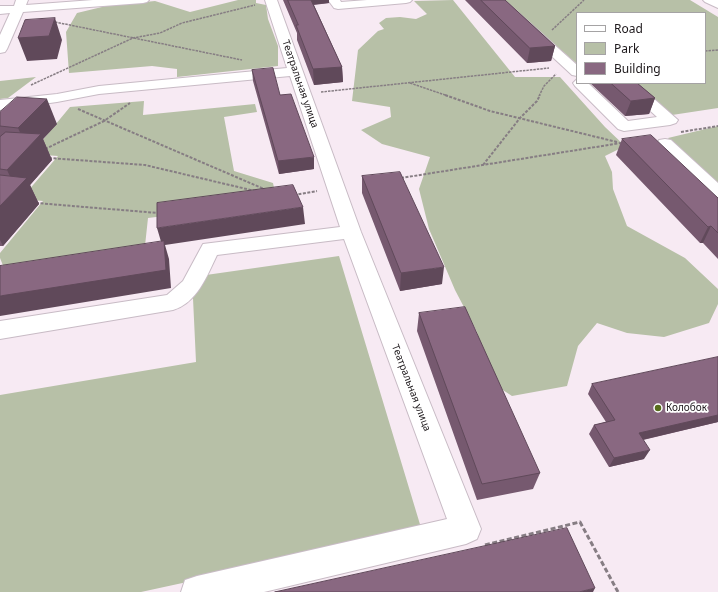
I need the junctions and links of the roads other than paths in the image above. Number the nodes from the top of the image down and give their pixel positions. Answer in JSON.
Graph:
{"nodes":[{"id":1,"x":143,"y":0,"type":"edge"},
{"id":2,"x":271,"y":0,"type":"edge"},
{"id":3,"x":334,"y":0,"type":"edge"},
{"id":4,"x":406,"y":0,"type":"edge"},
{"id":5,"x":497,"y":0,"type":"edge"},
{"id":6,"x":709,"y":0,"type":"edge"},
{"id":7,"x":20,"y":5,"type":"edge"},
{"id":8,"x":718,"y":5,"type":"edge"},
{"id":9,"x":0,"y":10,"type":"edge"},
{"id":10,"x":0,"y":50,"type":"edge"},
{"id":11,"x":569,"y":68,"type":"edge"},
{"id":12,"x":295,"y":71,"type":"junction"},
{"id":13,"x":581,"y":84,"type":"edge"},
{"id":14,"x":628,"y":84,"type":"edge"},
{"id":15,"x":0,"y":105,"type":"edge"},
{"id":16,"x":665,"y":144,"type":"dead end"},
{"id":17,"x":718,"y":192,"type":"edge"},
{"id":18,"x":351,"y":232,"type":"junction"},
{"id":19,"x":0,"y":330,"type":"edge"},
{"id":20,"x":210,"y":590,"type":"edge"}],
"edges":[{"from":1,"to":7,"type":"street"},
{"from":2,"to":12,"type":"street","name":"Театральная улица"},
{"from":3,"to":4,"type":"street"},
{"from":5,"to":11,"type":"street"},
{"from":6,"to":8,"type":"street"},
{"from":7,"to":9,"type":"street"},
{"from":7,"to":10,"type":"street"},
{"from":12,"to":15,"type":"street"},
{"from":12,"to":18,"type":"street","name":"Театральная улица"},
{"from":13,"to":14,"type":"street"},
{"from":16,"to":17,"type":"street"},
{"from":18,"to":19,"type":"street"},
{"from":18,"to":20,"type":"street","name":"Театральная улица"}]}
